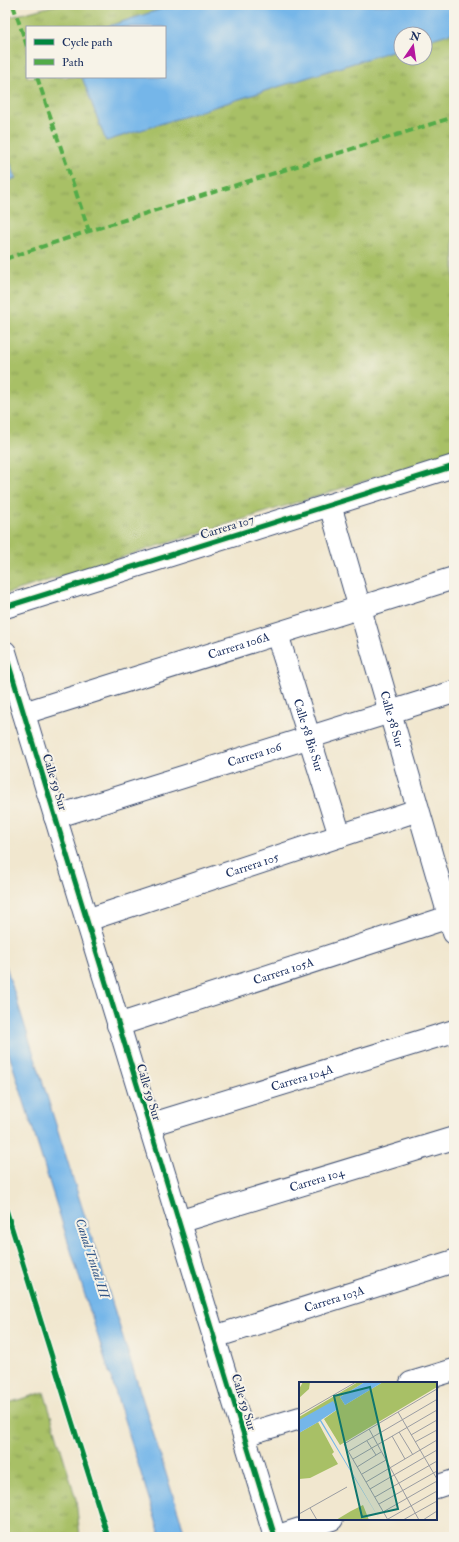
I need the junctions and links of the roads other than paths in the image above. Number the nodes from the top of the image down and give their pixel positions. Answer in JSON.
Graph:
{"nodes":[{"id":1,"x":454,"y":466,"type":"edge"},
{"id":2,"x":330,"y":505,"type":"junction"},
{"id":3,"x":454,"y":578,"type":"edge"},
{"id":4,"x":5,"y":607,"type":"edge"},
{"id":5,"x":359,"y":608,"type":"junction"},
{"id":6,"x":277,"y":634,"type":"junction"},
{"id":7,"x":5,"y":652,"type":"edge"},
{"id":8,"x":454,"y":692,"type":"edge"},
{"id":9,"x":390,"y":712,"type":"junction"},
{"id":10,"x":24,"y":713,"type":"junction"},
{"id":11,"x":309,"y":738,"type":"junction"},
{"id":12,"x":418,"y":810,"type":"junction"},
{"id":13,"x":55,"y":817,"type":"junction"},
{"id":14,"x":340,"y":836,"type":"junction"},
{"id":15,"x":87,"y":920,"type":"junction"},
{"id":16,"x":452,"y":925,"type":"edge"},
{"id":17,"x":118,"y":1025,"type":"junction"},
{"id":18,"x":454,"y":1031,"type":"edge"},
{"id":19,"x":149,"y":1125,"type":"junction"},
{"id":20,"x":454,"y":1138,"type":"edge"},
{"id":21,"x":178,"y":1222,"type":"junction"},
{"id":22,"x":454,"y":1261,"type":"edge"},
{"id":23,"x":214,"y":1337,"type":"junction"},
{"id":24,"x":454,"y":1370,"type":"edge"},
{"id":25,"x":414,"y":1382,"type":"edge"},
{"id":26,"x":299,"y":1418,"type":"edge"},
{"id":27,"x":244,"y":1435,"type":"junction"},
{"id":28,"x":454,"y":1481,"type":"edge"},
{"id":29,"x":437,"y":1487,"type":"edge"},
{"id":30,"x":329,"y":1520,"type":"edge"},
{"id":31,"x":275,"y":1537,"type":"edge"}],
"edges":[{"from":1,"to":2,"type":"street","name":"Carrera 107"},
{"from":2,"to":4,"type":"street","name":"Carrera 107"},
{"from":2,"to":5,"type":"street","name":"Calle 58 Sur"},
{"from":3,"to":5,"type":"street","name":"Carrera 106A"},
{"from":5,"to":6,"type":"street","name":"Carrera 106A"},
{"from":5,"to":9,"type":"street","name":"Calle 58 Sur"},
{"from":6,"to":10,"type":"street","name":"Carrera 106A"},
{"from":6,"to":11,"type":"street","name":"Calle 58 Bis Sur"},
{"from":7,"to":10,"type":"street","name":"Calle 59 Sur"},
{"from":8,"to":9,"type":"street","name":"Carrera 106"},
{"from":9,"to":11,"type":"street","name":"Carrera 106"},
{"from":9,"to":12,"type":"street","name":"Calle 58 Sur"},
{"from":10,"to":13,"type":"street","name":"Calle 59 Sur"},
{"from":11,"to":13,"type":"street","name":"Carrera 106"},
{"from":11,"to":14,"type":"street","name":"Calle 58 Bis Sur"},
{"from":12,"to":14,"type":"street","name":"Carrera 105"},
{"from":12,"to":16,"type":"street","name":"Calle 58 Sur"},
{"from":13,"to":15,"type":"street","name":"Calle 59 Sur"},
{"from":14,"to":15,"type":"street","name":"Carrera 105"},
{"from":15,"to":17,"type":"street","name":"Calle 59 Sur"},
{"from":16,"to":17,"type":"street","name":"Carrera 105A"},
{"from":17,"to":19,"type":"street","name":"Calle 59 Sur"},
{"from":18,"to":19,"type":"street","name":"Carrera 104A"},
{"from":19,"to":21,"type":"street","name":"Calle 59 Sur"},
{"from":20,"to":21,"type":"street","name":"Carrera 104"},
{"from":21,"to":23,"type":"street","name":"Calle 59 Sur"},
{"from":22,"to":23,"type":"street","name":"Carrera 103A"},
{"from":23,"to":27,"type":"street","name":"Calle 59 Sur"},
{"from":24,"to":25,"type":"street"},
{"from":26,"to":27,"type":"street"},
{"from":27,"to":31,"type":"street","name":"Calle 59 Sur"},
{"from":28,"to":29,"type":"street"},
{"from":30,"to":31,"type":"street"}]}
